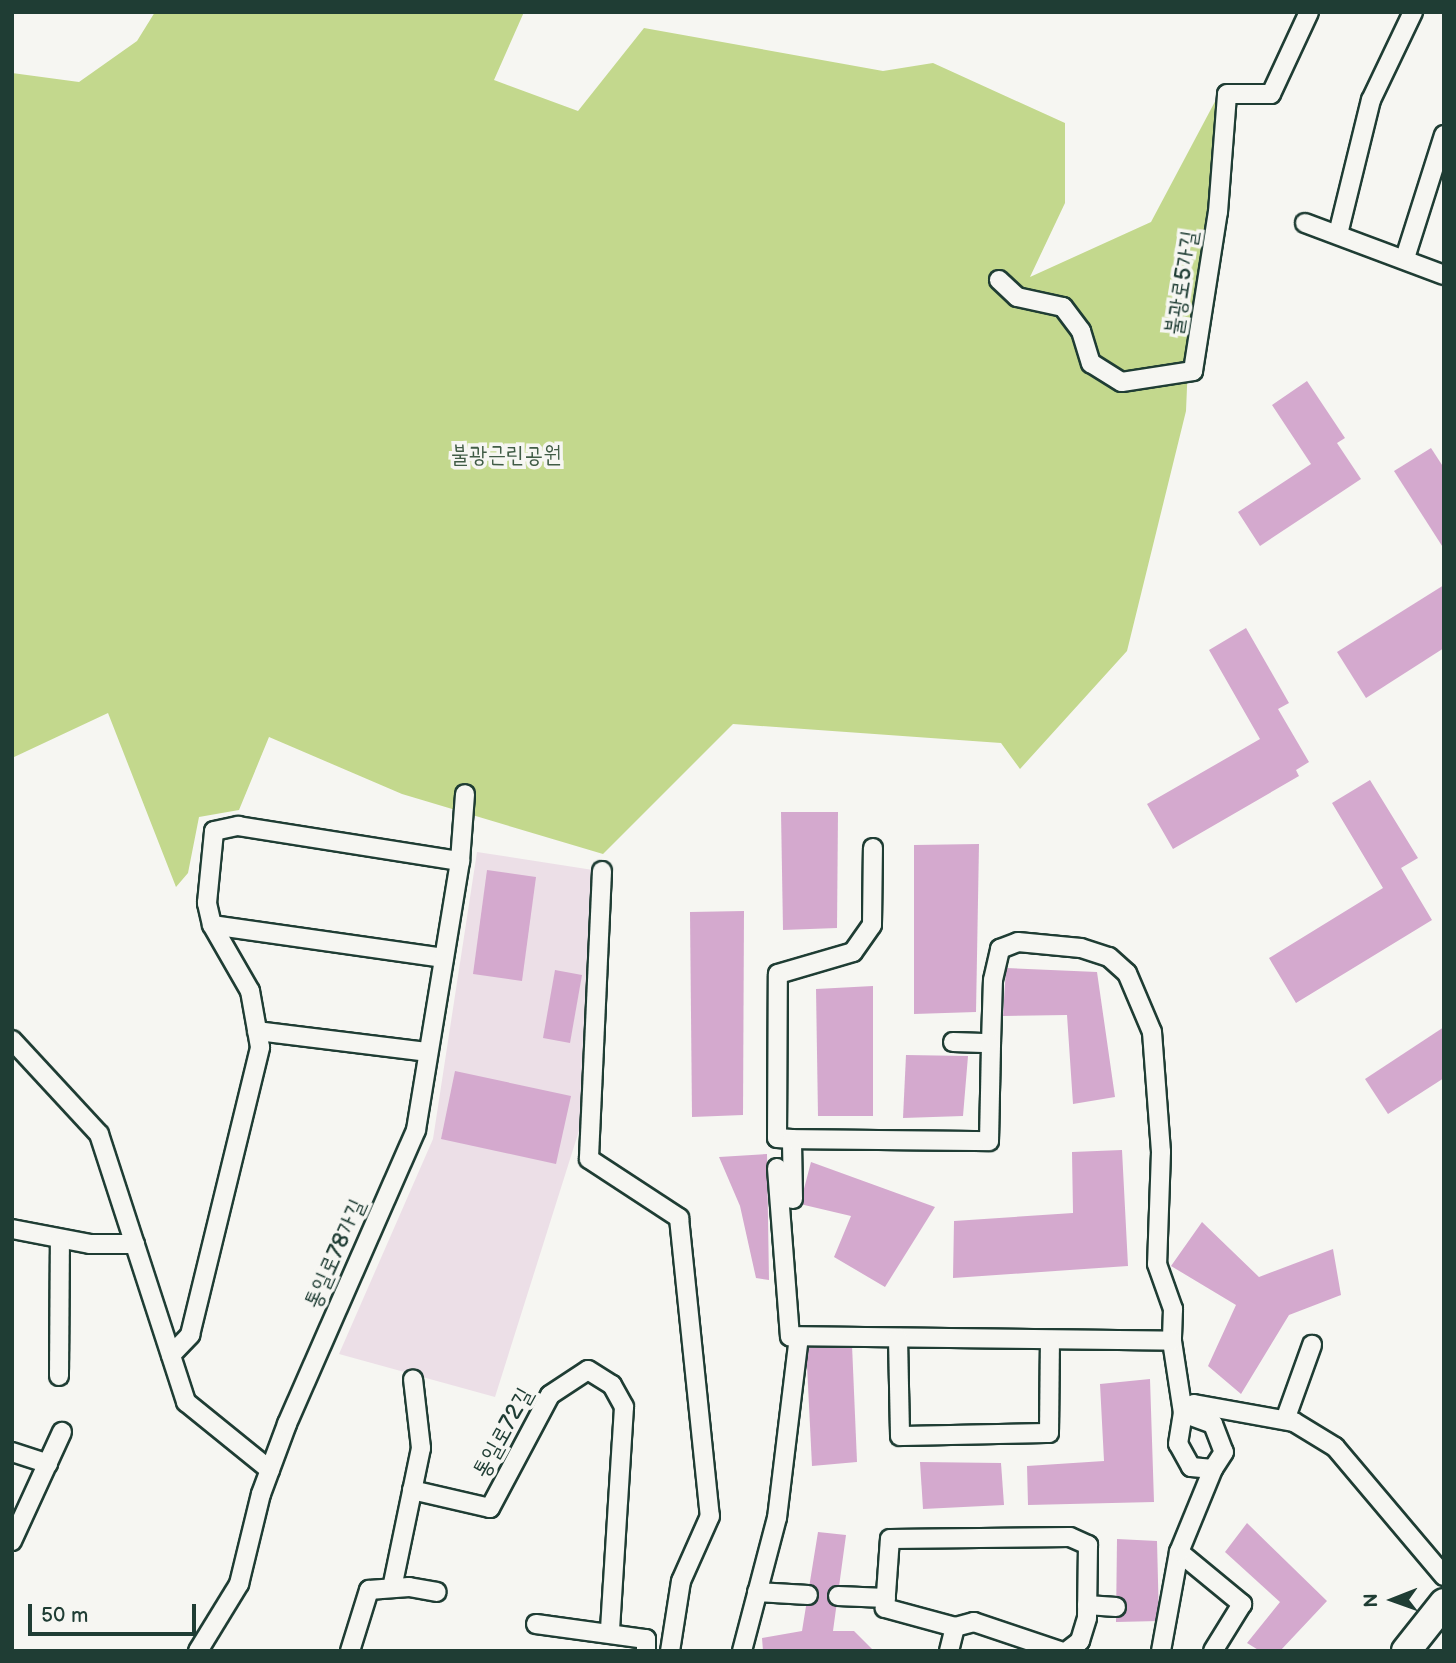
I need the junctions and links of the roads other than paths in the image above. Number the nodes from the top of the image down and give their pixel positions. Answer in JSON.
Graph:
{"nodes":[{"id":1,"x":1309,"y":12,"type":"edge"},
{"id":2,"x":1413,"y":12,"type":"edge"},
{"id":3,"x":1444,"y":135,"type":"edge"},
{"id":4,"x":1306,"y":223,"type":"dead end"},
{"id":5,"x":1339,"y":234,"type":"junction"},
{"id":6,"x":1405,"y":258,"type":"junction"},
{"id":7,"x":1444,"y":275,"type":"edge"},
{"id":8,"x":999,"y":280,"type":"dead end"},
{"id":9,"x":464,"y":794,"type":"dead end"},
{"id":10,"x":873,"y":848,"type":"dead end"},
{"id":11,"x":460,"y":861,"type":"junction"},
{"id":12,"x":602,"y":871,"type":"dead end"},
{"id":13,"x":212,"y":925,"type":"junction"},
{"id":14,"x":444,"y":958,"type":"junction"},
{"id":15,"x":257,"y":1031,"type":"junction"},
{"id":16,"x":12,"y":1040,"type":"edge"},
{"id":17,"x":953,"y":1042,"type":"dead end"},
{"id":18,"x":991,"y":1043,"type":"junction"},
{"id":19,"x":428,"y":1052,"type":"junction"},
{"id":20,"x":792,"y":1139,"type":"junction"},
{"id":21,"x":777,"y":1168,"type":"dead end"},
{"id":22,"x":793,"y":1199,"type":"dead end"},
{"id":23,"x":12,"y":1229,"type":"edge"},
{"id":24,"x":60,"y":1239,"type":"junction"},
{"id":25,"x":135,"y":1244,"type":"junction"},
{"id":26,"x":799,"y":1336,"type":"junction"},
{"id":27,"x":898,"y":1338,"type":"junction"},
{"id":28,"x":1050,"y":1340,"type":"junction"},
{"id":29,"x":1172,"y":1341,"type":"junction"},
{"id":30,"x":1312,"y":1345,"type":"dead end"},
{"id":31,"x":171,"y":1355,"type":"junction"},
{"id":32,"x":59,"y":1376,"type":"dead end"},
{"id":33,"x":413,"y":1379,"type":"dead end"},
{"id":34,"x":1183,"y":1413,"type":"junction"},
{"id":35,"x":1285,"y":1420,"type":"junction"},
{"id":36,"x":62,"y":1433,"type":"dead end"},
{"id":37,"x":12,"y":1451,"type":"edge"},
{"id":38,"x":48,"y":1465,"type":"junction"},
{"id":39,"x":1213,"y":1469,"type":"junction"},
{"id":40,"x":270,"y":1470,"type":"junction"},
{"id":41,"x":412,"y":1490,"type":"junction"},
{"id":42,"x":12,"y":1541,"type":"edge"},
{"id":43,"x":1179,"y":1552,"type":"junction"},
{"id":44,"x":1444,"y":1576,"type":"edge"},
{"id":45,"x":392,"y":1588,"type":"junction"},
{"id":46,"x":437,"y":1592,"type":"dead end"},
{"id":47,"x":757,"y":1592,"type":"junction"},
{"id":48,"x":807,"y":1595,"type":"dead end"},
{"id":49,"x":838,"y":1596,"type":"dead end"},
{"id":50,"x":886,"y":1598,"type":"junction"},
{"id":51,"x":1444,"y":1603,"type":"edge"},
{"id":52,"x":1087,"y":1605,"type":"junction"},
{"id":53,"x":1116,"y":1607,"type":"dead end"},
{"id":54,"x":536,"y":1624,"type":"dead end"},
{"id":55,"x":955,"y":1627,"type":"junction"},
{"id":56,"x":610,"y":1632,"type":"junction"},
{"id":57,"x":198,"y":1651,"type":"edge"},
{"id":58,"x":350,"y":1651,"type":"edge"},
{"id":59,"x":646,"y":1651,"type":"edge"},
{"id":60,"x":670,"y":1651,"type":"edge"},
{"id":61,"x":742,"y":1651,"type":"edge"},
{"id":62,"x":950,"y":1651,"type":"edge"},
{"id":63,"x":1060,"y":1651,"type":"edge"},
{"id":64,"x":1067,"y":1651,"type":"edge"},
{"id":65,"x":1161,"y":1651,"type":"edge"},
{"id":66,"x":1213,"y":1651,"type":"edge"},
{"id":67,"x":1406,"y":1651,"type":"edge"}],
"edges":[{"from":1,"to":8,"type":"street","name":"불광로5가길"},
{"from":2,"to":5,"type":"street"},
{"from":3,"to":6,"type":"street"},
{"from":4,"to":5,"type":"street"},
{"from":5,"to":6,"type":"street"},
{"from":6,"to":7,"type":"street"},
{"from":9,"to":11,"type":"street","name":"통일로78가길"},
{"from":10,"to":20,"type":"street"},
{"from":11,"to":13,"type":"street"},
{"from":11,"to":14,"type":"street","name":"통일로78가길"},
{"from":12,"to":60,"type":"street"},
{"from":13,"to":14,"type":"street"},
{"from":13,"to":15,"type":"street"},
{"from":14,"to":19,"type":"street","name":"통일로78가길"},
{"from":15,"to":19,"type":"street"},
{"from":15,"to":31,"type":"street"},
{"from":16,"to":25,"type":"street"},
{"from":17,"to":18,"type":"street"},
{"from":18,"to":20,"type":"street"},
{"from":18,"to":29,"type":"street"},
{"from":19,"to":40,"type":"street","name":"통일로78가길"},
{"from":20,"to":22,"type":"street"},
{"from":21,"to":26,"type":"street"},
{"from":23,"to":24,"type":"street"},
{"from":24,"to":25,"type":"street"},
{"from":24,"to":32,"type":"street"},
{"from":25,"to":31,"type":"street"},
{"from":26,"to":27,"type":"street"},
{"from":26,"to":47,"type":"street"},
{"from":27,"to":28,"type":"street"},
{"from":27,"to":28,"type":"street"},
{"from":28,"to":29,"type":"street"},
{"from":29,"to":34,"type":"street"},
{"from":30,"to":35,"type":"street"},
{"from":31,"to":40,"type":"street"},
{"from":33,"to":41,"type":"street"},
{"from":34,"to":35,"type":"street"},
{"from":34,"to":39,"type":"street"},
{"from":34,"to":39,"type":"street"},
{"from":35,"to":44,"type":"street"},
{"from":36,"to":38,"type":"street"},
{"from":37,"to":38,"type":"street"},
{"from":38,"to":42,"type":"street"},
{"from":39,"to":43,"type":"street"},
{"from":40,"to":57,"type":"street","name":"통일로78가길"},
{"from":41,"to":45,"type":"street"},
{"from":41,"to":56,"type":"street","name":"통일로72길"},
{"from":43,"to":65,"type":"street"},
{"from":43,"to":66,"type":"street"},
{"from":45,"to":46,"type":"street"},
{"from":45,"to":58,"type":"street"},
{"from":47,"to":48,"type":"street"},
{"from":47,"to":61,"type":"street"},
{"from":49,"to":50,"type":"street"},
{"from":50,"to":52,"type":"street"},
{"from":50,"to":55,"type":"street"},
{"from":51,"to":67,"type":"main road"},
{"from":52,"to":53,"type":"street"},
{"from":52,"to":64,"type":"street"},
{"from":54,"to":56,"type":"street"},
{"from":55,"to":62,"type":"street"},
{"from":55,"to":63,"type":"street"},
{"from":56,"to":59,"type":"street"}]}
